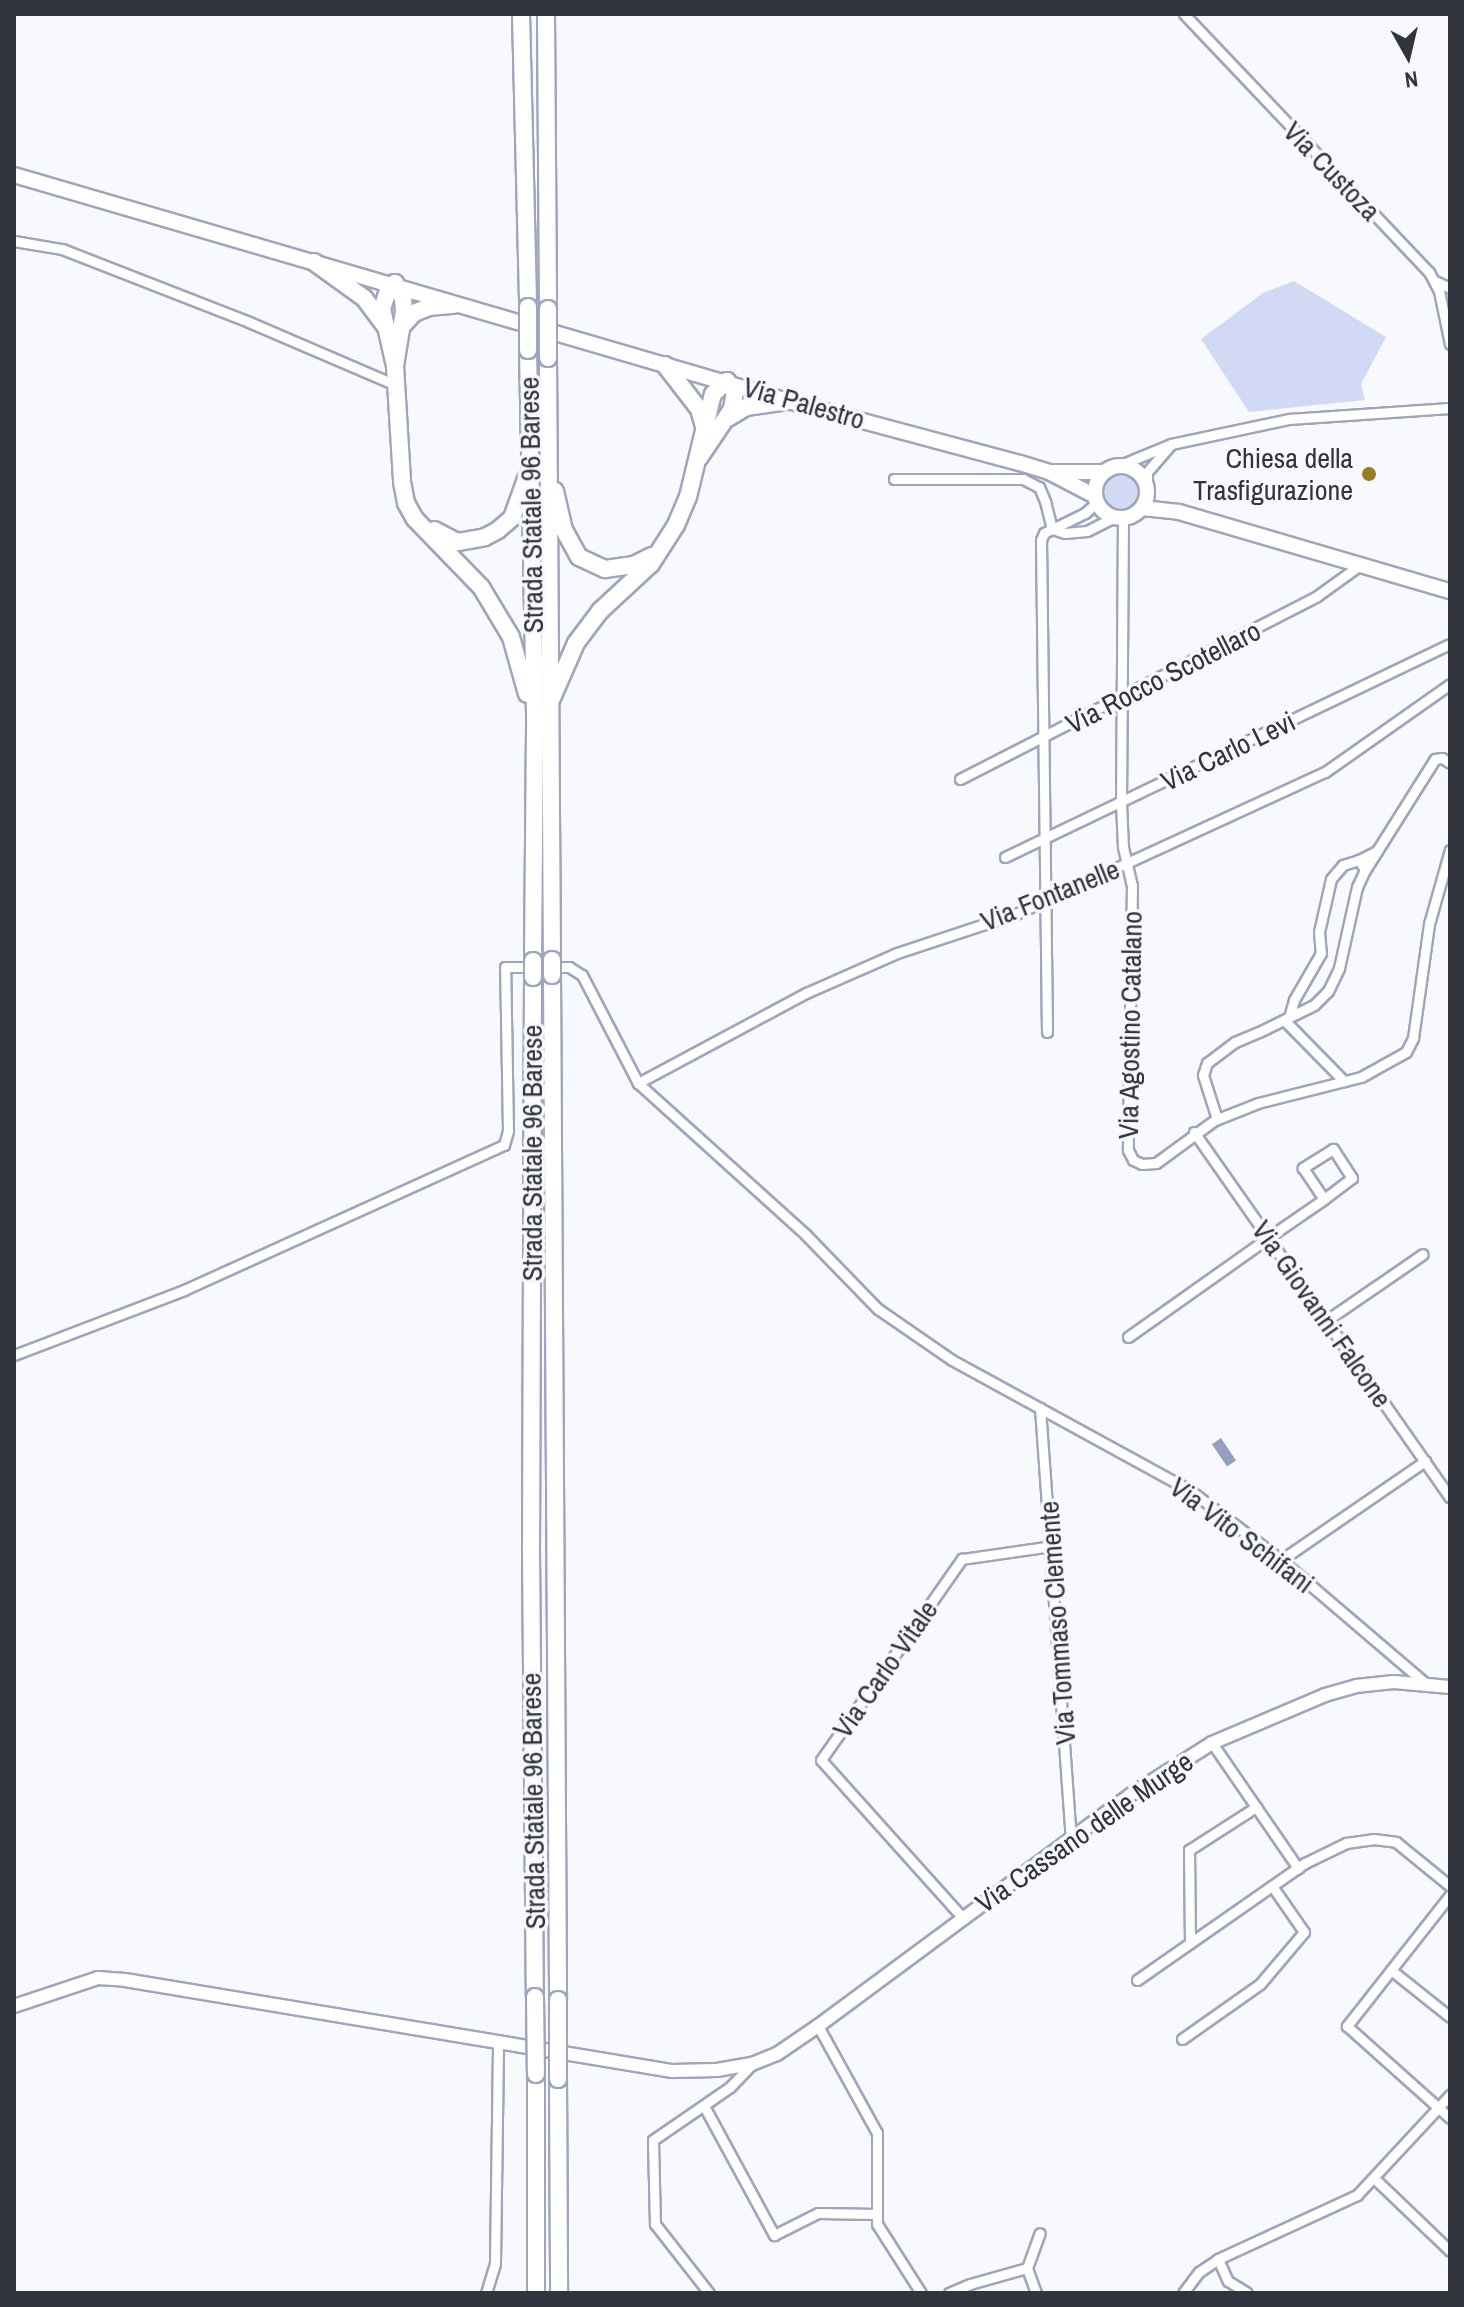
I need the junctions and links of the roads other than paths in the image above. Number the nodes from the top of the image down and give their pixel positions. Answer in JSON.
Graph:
{"nodes":[{"id":1,"x":521,"y":14,"type":"edge"},
{"id":2,"x":546,"y":14,"type":"edge"},
{"id":3,"x":1184,"y":14,"type":"edge"},
{"id":4,"x":14,"y":175,"type":"edge"},
{"id":5,"x":14,"y":241,"type":"edge"},
{"id":6,"x":314,"y":262,"type":"junction"},
{"id":7,"x":1435,"y":281,"type":"junction"},
{"id":8,"x":395,"y":283,"type":"junction"},
{"id":9,"x":1450,"y":288,"type":"edge"},
{"id":10,"x":454,"y":305,"type":"junction"},
{"id":11,"x":384,"y":325,"type":"junction"},
{"id":12,"x":402,"y":326,"type":"junction"},
{"id":13,"x":1450,"y":344,"type":"edge"},
{"id":14,"x":665,"y":365,"type":"junction"},
{"id":15,"x":395,"y":366,"type":"junction"},
{"id":16,"x":727,"y":381,"type":"junction"},
{"id":17,"x":396,"y":385,"type":"junction"},
{"id":18,"x":788,"y":401,"type":"junction"},
{"id":19,"x":1450,"y":408,"type":"edge"},
{"id":20,"x":723,"y":421,"type":"junction"},
{"id":21,"x":705,"y":430,"type":"junction"},
{"id":22,"x":1171,"y":444,"type":"junction"},
{"id":23,"x":699,"y":458,"type":"junction"},
{"id":24,"x":540,"y":461,"type":"junction"},
{"id":25,"x":1111,"y":469,"type":"junction"},
{"id":26,"x":1049,"y":472,"type":"junction"},
{"id":27,"x":894,"y":479,"type":"dead end"},
{"id":28,"x":1147,"y":486,"type":"junction"},
{"id":29,"x":1096,"y":499,"type":"junction"},
{"id":30,"x":1142,"y":508,"type":"junction"},
{"id":31,"x":1179,"y":512,"type":"junction"},
{"id":32,"x":1118,"y":518,"type":"junction"},
{"id":33,"x":415,"y":519,"type":"junction"},
{"id":34,"x":1052,"y":529,"type":"junction"},
{"id":35,"x":661,"y":552,"type":"junction"},
{"id":36,"x":1360,"y":565,"type":"junction"},
{"id":37,"x":1450,"y":591,"type":"edge"},
{"id":38,"x":1450,"y":644,"type":"edge"},
{"id":39,"x":1450,"y":684,"type":"edge"},
{"id":40,"x":1121,"y":699,"type":"junction"},
{"id":41,"x":549,"y":703,"type":"junction"},
{"id":42,"x":535,"y":729,"type":"junction"},
{"id":43,"x":1043,"y":739,"type":"junction"},
{"id":44,"x":1450,"y":763,"type":"edge"},
{"id":45,"x":960,"y":779,"type":"dead end"},
{"id":46,"x":1121,"y":803,"type":"junction"},
{"id":47,"x":1047,"y":837,"type":"junction"},
{"id":48,"x":1450,"y":850,"type":"edge"},
{"id":49,"x":1377,"y":851,"type":"junction"},
{"id":50,"x":1005,"y":857,"type":"dead end"},
{"id":51,"x":1359,"y":860,"type":"junction"},
{"id":52,"x":1126,"y":864,"type":"junction"},
{"id":53,"x":1365,"y":870,"type":"junction"},
{"id":54,"x":1048,"y":898,"type":"junction"},
{"id":55,"x":1287,"y":1019,"type":"junction"},
{"id":56,"x":1047,"y":1032,"type":"dead end"},
{"id":57,"x":1344,"y":1081,"type":"junction"},
{"id":58,"x":638,"y":1083,"type":"junction"},
{"id":59,"x":1217,"y":1119,"type":"junction"},
{"id":60,"x":1194,"y":1132,"type":"junction"},
{"id":61,"x":1324,"y":1199,"type":"junction"},
{"id":62,"x":1269,"y":1237,"type":"junction"},
{"id":63,"x":1423,"y":1254,"type":"dead end"},
{"id":64,"x":1327,"y":1320,"type":"junction"},
{"id":65,"x":1128,"y":1337,"type":"dead end"},
{"id":66,"x":14,"y":1355,"type":"edge"},
{"id":67,"x":1040,"y":1408,"type":"junction"},
{"id":68,"x":1425,"y":1461,"type":"junction"},
{"id":69,"x":1450,"y":1497,"type":"edge"},
{"id":70,"x":1052,"y":1546,"type":"junction"},
{"id":71,"x":1281,"y":1560,"type":"junction"},
{"id":72,"x":1426,"y":1684,"type":"junction"},
{"id":73,"x":1450,"y":1687,"type":"edge"},
{"id":74,"x":1212,"y":1743,"type":"junction"},
{"id":75,"x":1256,"y":1807,"type":"junction"},
{"id":76,"x":1071,"y":1838,"type":"junction"},
{"id":77,"x":1298,"y":1868,"type":"junction"},
{"id":78,"x":1272,"y":1886,"type":"junction"},
{"id":79,"x":1450,"y":1886,"type":"edge"},
{"id":80,"x":1450,"y":1895,"type":"edge"},
{"id":81,"x":962,"y":1917,"type":"junction"},
{"id":82,"x":1190,"y":1943,"type":"junction"},
{"id":83,"x":1391,"y":1970,"type":"junction"},
{"id":84,"x":1137,"y":1980,"type":"dead end"},
{"id":85,"x":14,"y":2006,"type":"edge"},
{"id":86,"x":1450,"y":2017,"type":"edge"},
{"id":87,"x":818,"y":2026,"type":"junction"},
{"id":88,"x":1182,"y":2039,"type":"dead end"},
{"id":89,"x":498,"y":2040,"type":"junction"},
{"id":90,"x":752,"y":2064,"type":"junction"},
{"id":91,"x":1450,"y":2095,"type":"edge"},
{"id":92,"x":704,"y":2106,"type":"junction"},
{"id":93,"x":1439,"y":2107,"type":"junction"},
{"id":94,"x":1450,"y":2118,"type":"edge"},
{"id":95,"x":1375,"y":2179,"type":"junction"},
{"id":96,"x":877,"y":2214,"type":"junction"},
{"id":97,"x":1040,"y":2233,"type":"dead end"},
{"id":98,"x":1450,"y":2251,"type":"edge"},
{"id":99,"x":1218,"y":2259,"type":"junction"},
{"id":100,"x":1027,"y":2268,"type":"junction"},
{"id":101,"x":486,"y":2293,"type":"edge"},
{"id":102,"x":536,"y":2293,"type":"edge"},
{"id":103,"x":559,"y":2293,"type":"edge"},
{"id":104,"x":709,"y":2293,"type":"edge"},
{"id":105,"x":921,"y":2293,"type":"edge"},
{"id":106,"x":949,"y":2293,"type":"edge"},
{"id":107,"x":1036,"y":2293,"type":"edge"},
{"id":108,"x":1183,"y":2293,"type":"edge"},
{"id":109,"x":1247,"y":2293,"type":"edge"}],
"edges":[{"from":1,"to":24,"type":"highway","name":"Strada Statale 96 Barese","bridge":true},
{"from":2,"to":24,"type":"highway","name":"Strada Statale 96 Barese","bridge":true},
{"from":3,"to":7,"type":"street","name":"Via Custoza"},
{"from":4,"to":6,"type":"main road","name":"Via Palestro"},
{"from":5,"to":17,"type":"street"},
{"from":6,"to":8,"type":"main road","name":"Via Palestro"},
{"from":6,"to":11,"type":"highway"},
{"from":7,"to":9,"type":"street"},
{"from":7,"to":13,"type":"street","name":"Via Custoza"},
{"from":8,"to":10,"type":"main road","name":"Via Palestro"},
{"from":8,"to":11,"type":"highway"},
{"from":8,"to":12,"type":"highway"},
{"from":10,"to":12,"type":"highway"},
{"from":10,"to":14,"type":"main road","name":"Via Palestro"},
{"from":11,"to":15,"type":"highway"},
{"from":12,"to":15,"type":"highway"},
{"from":14,"to":16,"type":"main road","name":"Via Palestro"},
{"from":14,"to":21,"type":"highway"},
{"from":15,"to":17,"type":"highway"},
{"from":16,"to":18,"type":"main road","name":"Via Palestro"},
{"from":16,"to":20,"type":"highway"},
{"from":16,"to":21,"type":"highway"},
{"from":17,"to":33,"type":"highway"},
{"from":18,"to":20,"type":"highway"},
{"from":18,"to":26,"type":"main road","name":"Via Palestro"},
{"from":19,"to":22,"type":"street","name":"Via Palestro"},
{"from":20,"to":23,"type":"highway"},
{"from":21,"to":23,"type":"highway"},
{"from":22,"to":25,"type":"street","name":"Via Palestro"},
{"from":22,"to":28,"type":"street"},
{"from":23,"to":35,"type":"highway"},
{"from":24,"to":33,"type":"highway"},
{"from":24,"to":35,"type":"highway"},
{"from":24,"to":41,"type":"highway","name":"Strada Statale 96 Barese"},
{"from":24,"to":42,"type":"highway","name":"Strada Statale 96 Barese"},
{"from":25,"to":26,"type":"main road","name":"Via Palestro"},
{"from":25,"to":28,"type":"main road"},
{"from":25,"to":29,"type":"main road"},
{"from":26,"to":29,"type":"main road","name":"Via Palestro"},
{"from":27,"to":34,"type":"street"},
{"from":28,"to":30,"type":"main road"},
{"from":28,"to":31,"type":"main road"},
{"from":29,"to":32,"type":"main road"},
{"from":29,"to":34,"type":"street"},
{"from":30,"to":31,"type":"main road"},
{"from":30,"to":32,"type":"main road"},
{"from":31,"to":36,"type":"main road"},
{"from":32,"to":34,"type":"street"},
{"from":32,"to":40,"type":"street"},
{"from":33,"to":42,"type":"highway"},
{"from":34,"to":43,"type":"street"},
{"from":35,"to":41,"type":"highway"},
{"from":36,"to":37,"type":"main road"},
{"from":36,"to":40,"type":"street","name":"Via Rocco Scotellaro"},
{"from":38,"to":46,"type":"street","name":"Via Carlo Levi"},
{"from":39,"to":52,"type":"street","name":"Via Fontanelle"},
{"from":40,"to":43,"type":"street","name":"Via Rocco Scotellaro"},
{"from":40,"to":46,"type":"street"},
{"from":41,"to":103,"type":"highway","name":"Strada Statale 96 Barese","bridge":true},
{"from":42,"to":102,"type":"highway","name":"Strada Statale 96 Barese","bridge":true},
{"from":43,"to":45,"type":"street","name":"Via Rocco Scotellaro"},
{"from":43,"to":47,"type":"street"},
{"from":44,"to":49,"type":"street"},
{"from":46,"to":47,"type":"street","name":"Via Carlo Levi"},
{"from":46,"to":52,"type":"street"},
{"from":47,"to":50,"type":"street","name":"Via Carlo Levi"},
{"from":47,"to":54,"type":"street"},
{"from":48,"to":57,"type":"street"},
{"from":49,"to":51,"type":"street"},
{"from":49,"to":53,"type":"street"},
{"from":51,"to":53,"type":"street"},
{"from":51,"to":55,"type":"street"},
{"from":52,"to":54,"type":"street","name":"Via Fontanelle"},
{"from":52,"to":60,"type":"street","name":"Via Agostino Catalano"},
{"from":53,"to":55,"type":"street"},
{"from":54,"to":56,"type":"street"},
{"from":54,"to":58,"type":"street","name":"Via Fontanelle"},
{"from":55,"to":57,"type":"street"},
{"from":55,"to":59,"type":"street"},
{"from":57,"to":59,"type":"street"},
{"from":58,"to":66,"type":"street","name":"Via Vito Schifani"},
{"from":58,"to":67,"type":"street","name":"Via Vito Schifani"},
{"from":59,"to":60,"type":"street"},
{"from":60,"to":62,"type":"street","name":"Via Giovanni Falcone"},
{"from":61,"to":61,"type":"street"},
{"from":61,"to":62,"type":"street"},
{"from":62,"to":64,"type":"street","name":"Via Giovanni Falcone"},
{"from":62,"to":65,"type":"street"},
{"from":63,"to":64,"type":"street"},
{"from":64,"to":68,"type":"street","name":"Via Giovanni Falcone"},
{"from":67,"to":70,"type":"street","name":"Via Tommaso Clemente"},
{"from":67,"to":71,"type":"street","name":"Via Vito Schifani"},
{"from":68,"to":69,"type":"street","name":"Via Giovanni Falcone"},
{"from":68,"to":71,"type":"street"},
{"from":70,"to":76,"type":"street","name":"Via Tommaso Clemente"},
{"from":70,"to":81,"type":"street","name":"Via Carlo Vitale"},
{"from":71,"to":72,"type":"street","name":"Via Vito Schifani"},
{"from":72,"to":73,"type":"street","name":"Via Cassano delle Murge"},
{"from":72,"to":74,"type":"street","name":"Via Cassano delle Murge"},
{"from":74,"to":75,"type":"street"},
{"from":74,"to":76,"type":"street","name":"Via Cassano delle Murge"},
{"from":75,"to":77,"type":"street"},
{"from":75,"to":82,"type":"street"},
{"from":76,"to":81,"type":"street","name":"Via Cassano delle Murge"},
{"from":77,"to":78,"type":"street"},
{"from":77,"to":79,"type":"street"},
{"from":78,"to":82,"type":"street"},
{"from":78,"to":88,"type":"street"},
{"from":80,"to":83,"type":"street"},
{"from":81,"to":87,"type":"street","name":"Via Cassano delle Murge"},
{"from":82,"to":84,"type":"street"},
{"from":83,"to":86,"type":"street"},
{"from":83,"to":93,"type":"street"},
{"from":85,"to":89,"type":"street","name":"Via Cassano delle Murge"},
{"from":87,"to":90,"type":"street","name":"Via Cassano delle Murge"},
{"from":87,"to":96,"type":"street"},
{"from":89,"to":90,"type":"street","name":"Via Cassano delle Murge"},
{"from":89,"to":101,"type":"street"},
{"from":90,"to":92,"type":"street"},
{"from":91,"to":93,"type":"street"},
{"from":92,"to":96,"type":"street"},
{"from":92,"to":104,"type":"street"},
{"from":93,"to":94,"type":"street"},
{"from":93,"to":95,"type":"street"},
{"from":95,"to":98,"type":"street"},
{"from":95,"to":99,"type":"street"},
{"from":96,"to":105,"type":"street"},
{"from":97,"to":100,"type":"street"},
{"from":99,"to":108,"type":"street"},
{"from":99,"to":109,"type":"street"},
{"from":100,"to":106,"type":"street"},
{"from":100,"to":107,"type":"street"}]}
